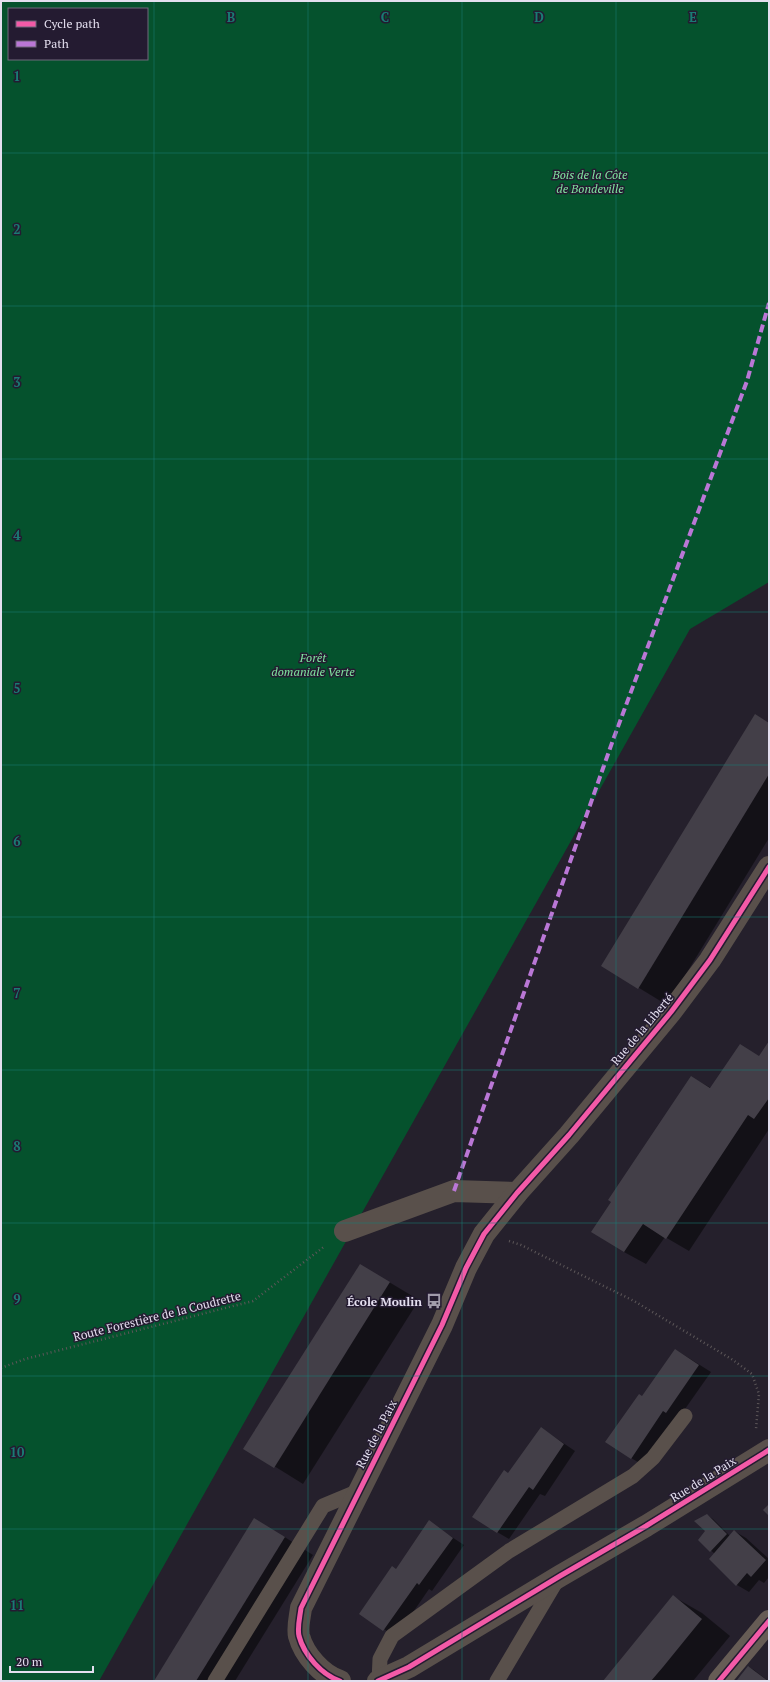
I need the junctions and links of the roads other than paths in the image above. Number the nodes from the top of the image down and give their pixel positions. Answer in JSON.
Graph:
{"nodes":[{"id":1,"x":769,"y":867,"type":"edge"},
{"id":2,"x":517,"y":1193,"type":"junction"},
{"id":3,"x":345,"y":1231,"type":"road end"},
{"id":4,"x":685,"y":1416,"type":"dead end"},
{"id":5,"x":762,"y":1455,"type":"edge"},
{"id":6,"x":359,"y":1491,"type":"junction"},
{"id":7,"x":560,"y":1576,"type":"junction"},
{"id":8,"x":769,"y":1621,"type":"edge"},
{"id":9,"x":215,"y":1681,"type":"edge"},
{"id":10,"x":340,"y":1681,"type":"edge"},
{"id":11,"x":379,"y":1681,"type":"edge"},
{"id":12,"x":497,"y":1681,"type":"edge"},
{"id":13,"x":719,"y":1681,"type":"edge"}],
"edges":[{"from":1,"to":2,"type":"street","name":"Rue de la Liberté"},
{"from":2,"to":3,"type":"street"},
{"from":2,"to":6,"type":"street","name":"Rue de la Paix"},
{"from":4,"to":11,"type":"lane"},
{"from":5,"to":7,"type":"street","name":"Rue de la Paix"},
{"from":6,"to":9,"type":"lane"},
{"from":6,"to":10,"type":"street","name":"Rue de la Paix"},
{"from":7,"to":11,"type":"street","name":"Rue de la Paix"},
{"from":7,"to":12,"type":"lane"},
{"from":8,"to":13,"type":"street"}]}
